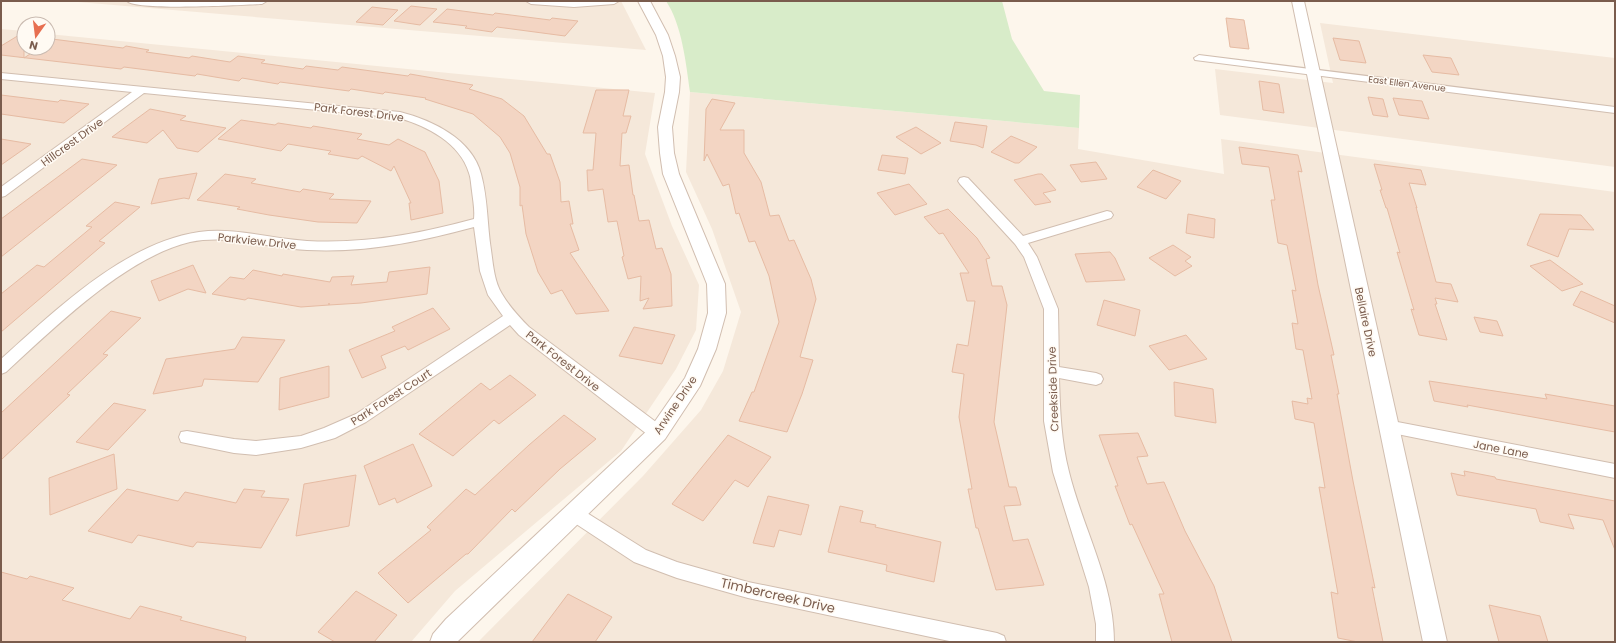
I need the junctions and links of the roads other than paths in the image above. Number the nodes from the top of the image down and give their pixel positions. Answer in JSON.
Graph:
{"nodes":[{"id":1,"x":132,"y":1,"type":"edge"},
{"id":2,"x":262,"y":1,"type":"edge"},
{"id":3,"x":531,"y":1,"type":"edge"},
{"id":4,"x":614,"y":1,"type":"edge"},
{"id":5,"x":644,"y":1,"type":"edge"},
{"id":6,"x":1298,"y":1,"type":"edge"},
{"id":7,"x":1199,"y":58,"type":"dead end"},
{"id":8,"x":1313,"y":72,"type":"junction"},
{"id":9,"x":1,"y":76,"type":"edge"},
{"id":10,"x":142,"y":90,"type":"junction"},
{"id":11,"x":1615,"y":110,"type":"edge"},
{"id":12,"x":964,"y":181,"type":"dead end"},
{"id":13,"x":1,"y":193,"type":"edge"},
{"id":14,"x":1107,"y":215,"type":"dead end"},
{"id":15,"x":480,"y":221,"type":"junction"},
{"id":16,"x":1020,"y":241,"type":"junction"},
{"id":17,"x":510,"y":317,"type":"junction"},
{"id":18,"x":1,"y":368,"type":"edge"},
{"id":19,"x":1051,"y":371,"type":"junction"},
{"id":20,"x":1096,"y":379,"type":"dead end"},
{"id":21,"x":1388,"y":426,"type":"junction"},
{"id":22,"x":658,"y":433,"type":"junction"},
{"id":23,"x":187,"y":437,"type":"dead end"},
{"id":24,"x":1615,"y":471,"type":"edge"},
{"id":25,"x":573,"y":513,"type":"junction"},
{"id":26,"x":442,"y":642,"type":"edge"},
{"id":27,"x":997,"y":642,"type":"edge"},
{"id":28,"x":1105,"y":642,"type":"edge"},
{"id":29,"x":1435,"y":642,"type":"edge"}],
"edges":[{"from":1,"to":2,"type":"street"},
{"from":3,"to":4,"type":"street"},
{"from":5,"to":22,"type":"street","name":"Arwine Drive"},
{"from":6,"to":8,"type":"street","name":"Bellaire Drive"},
{"from":7,"to":8,"type":"street","name":"East Ellen Avenue"},
{"from":8,"to":11,"type":"street","name":"East Ellen Avenue"},
{"from":8,"to":21,"type":"street","name":"Bellaire Drive"},
{"from":9,"to":10,"type":"street","name":"Park Forest Drive"},
{"from":10,"to":13,"type":"street","name":"Hillcrest Drive"},
{"from":10,"to":15,"type":"street","name":"Park Forest Drive"},
{"from":12,"to":16,"type":"street","name":"Creekside Drive"},
{"from":14,"to":16,"type":"street"},
{"from":15,"to":17,"type":"street","name":"Park Forest Drive"},
{"from":15,"to":18,"type":"street","name":"Parkview Drive"},
{"from":16,"to":19,"type":"street","name":"Creekside Drive"},
{"from":17,"to":22,"type":"street","name":"Park Forest Drive"},
{"from":17,"to":23,"type":"street","name":"Park Forest Court"},
{"from":19,"to":20,"type":"street"},
{"from":19,"to":28,"type":"street","name":"Creekside Drive"},
{"from":21,"to":24,"type":"street","name":"Jane Lane"},
{"from":21,"to":29,"type":"street","name":"Bellaire Drive"},
{"from":22,"to":25,"type":"street","name":"Arwine Drive"},
{"from":25,"to":26,"type":"street","name":"Arwine Drive"},
{"from":25,"to":27,"type":"street","name":"Timbercreek Drive"}]}
